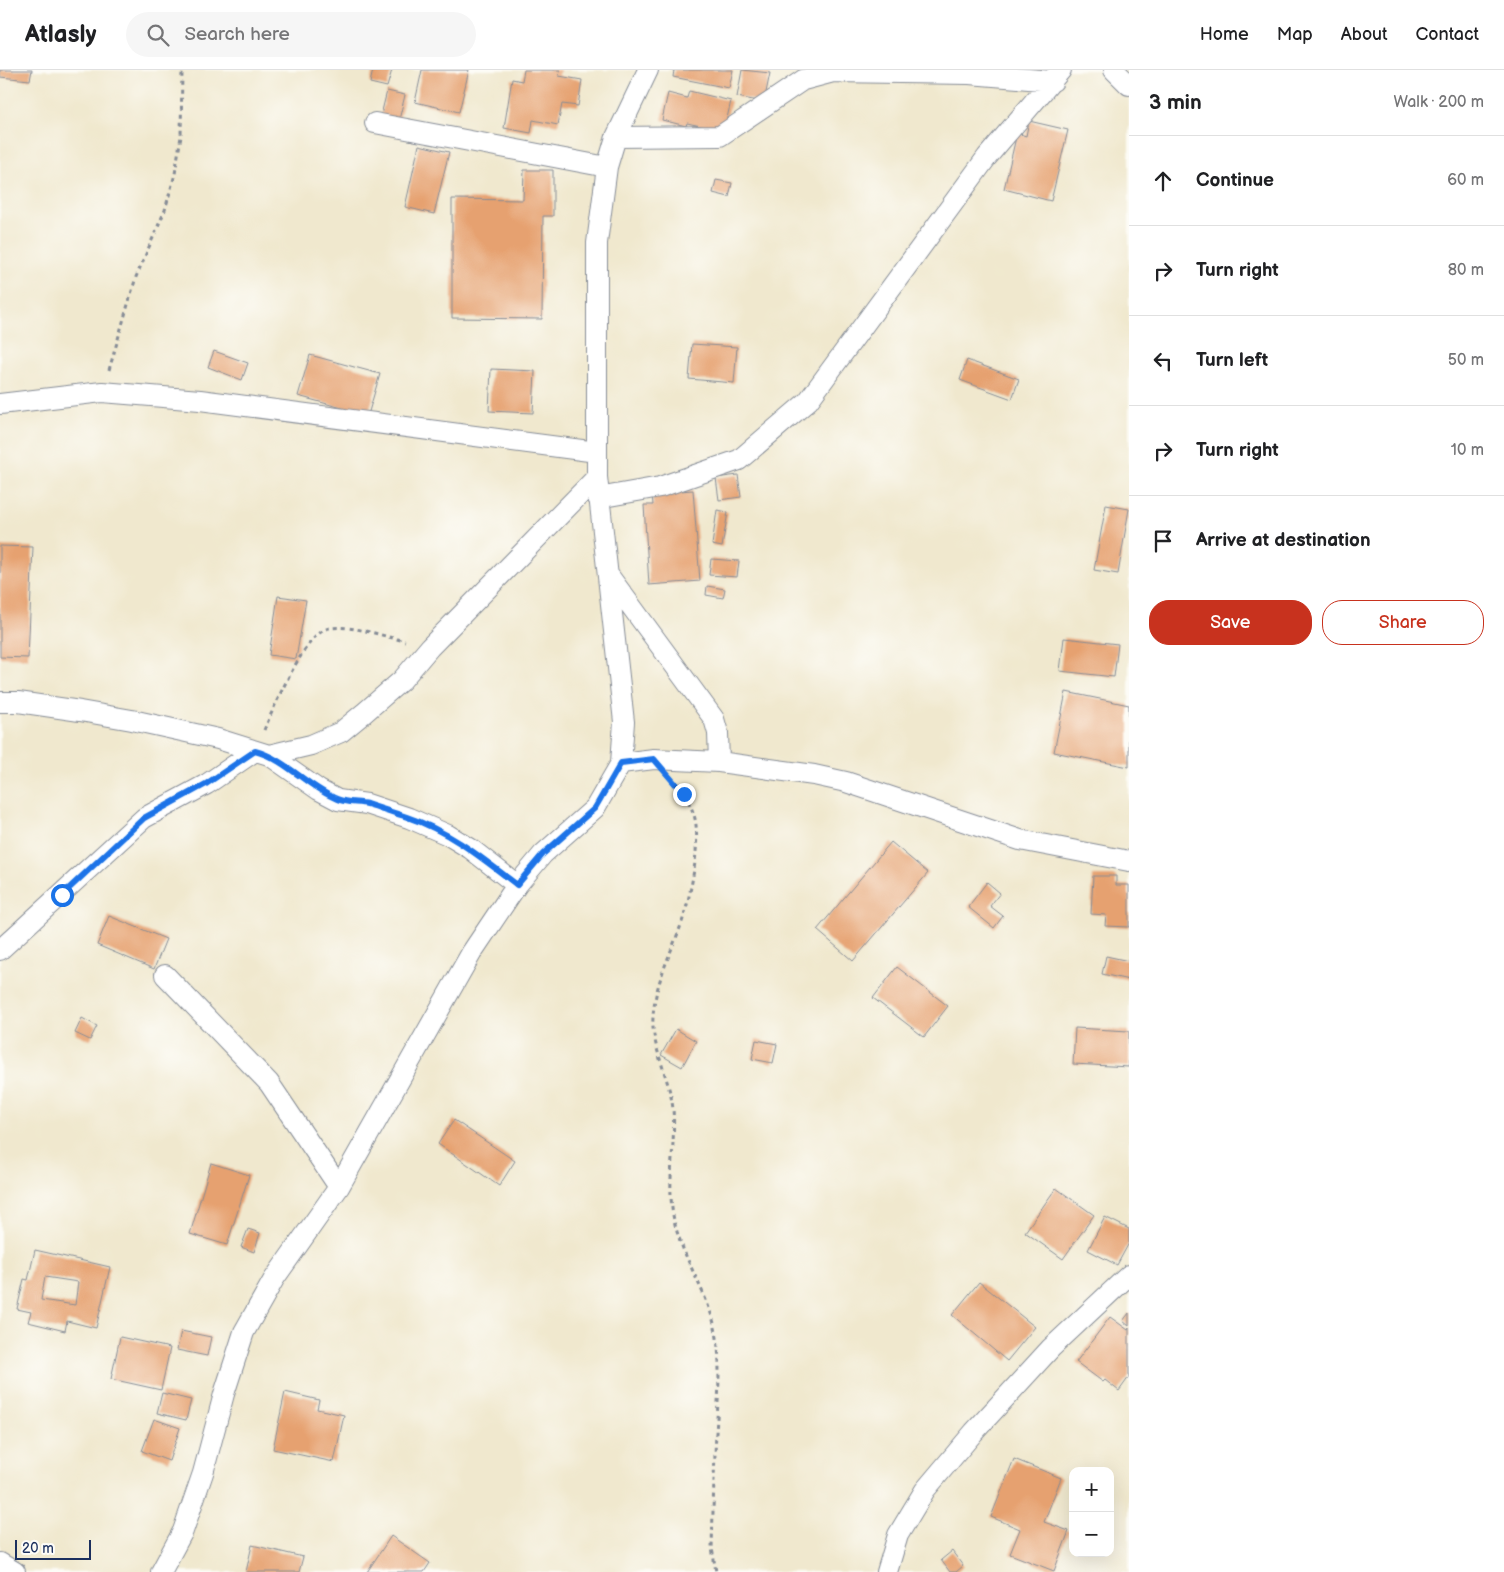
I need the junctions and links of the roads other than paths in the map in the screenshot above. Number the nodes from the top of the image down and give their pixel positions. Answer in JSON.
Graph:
{"nodes":[{"id":1,"x":648,"y":70,"type":"edge"},
{"id":2,"x":1114,"y":70,"type":"edge"},
{"id":3,"x":1057,"y":75,"type":"edge"},
{"id":4,"x":1129,"y":85,"type":"edge"},
{"id":5,"x":375,"y":123,"type":"dead end"},
{"id":6,"x":616,"y":137,"type":"junction"},
{"id":7,"x":606,"y":167,"type":"junction"},
{"id":8,"x":0,"y":404,"type":"edge"},
{"id":9,"x":597,"y":452,"type":"junction"},
{"id":10,"x":597,"y":477,"type":"junction"},
{"id":11,"x":598,"y":498,"type":"junction"},
{"id":12,"x":609,"y":576,"type":"junction"},
{"id":13,"x":0,"y":702,"type":"edge"},
{"id":14,"x":262,"y":753,"type":"junction"},
{"id":15,"x":719,"y":762,"type":"junction"},
{"id":16,"x":621,"y":763,"type":"junction"},
{"id":17,"x":1129,"y":861,"type":"edge"},
{"id":18,"x":517,"y":885,"type":"junction"},
{"id":19,"x":0,"y":950,"type":"edge"},
{"id":20,"x":165,"y":976,"type":"dead end"},
{"id":21,"x":339,"y":1187,"type":"junction"},
{"id":22,"x":1129,"y":1275,"type":"edge"},
{"id":23,"x":0,"y":1563,"type":"edge"},
{"id":24,"x":14,"y":1572,"type":"edge"},
{"id":25,"x":161,"y":1572,"type":"edge"},
{"id":26,"x":887,"y":1572,"type":"edge"}],
"edges":[{"from":1,"to":6,"type":"street"},
{"from":2,"to":4,"type":"street"},
{"from":3,"to":6,"type":"street"},
{"from":3,"to":11,"type":"street"},
{"from":5,"to":7,"type":"street"},
{"from":6,"to":7,"type":"street"},
{"from":7,"to":9,"type":"street"},
{"from":8,"to":9,"type":"street"},
{"from":9,"to":10,"type":"street"},
{"from":10,"to":11,"type":"street"},
{"from":10,"to":14,"type":"street"},
{"from":11,"to":12,"type":"street"},
{"from":12,"to":15,"type":"street"},
{"from":12,"to":16,"type":"street"},
{"from":13,"to":14,"type":"street"},
{"from":14,"to":18,"type":"street"},
{"from":14,"to":19,"type":"street"},
{"from":15,"to":16,"type":"street"},
{"from":15,"to":17,"type":"street"},
{"from":16,"to":18,"type":"street"},
{"from":18,"to":21,"type":"street"},
{"from":20,"to":21,"type":"street"},
{"from":21,"to":25,"type":"street"},
{"from":22,"to":26,"type":"street"},
{"from":23,"to":24,"type":"street"}]}
